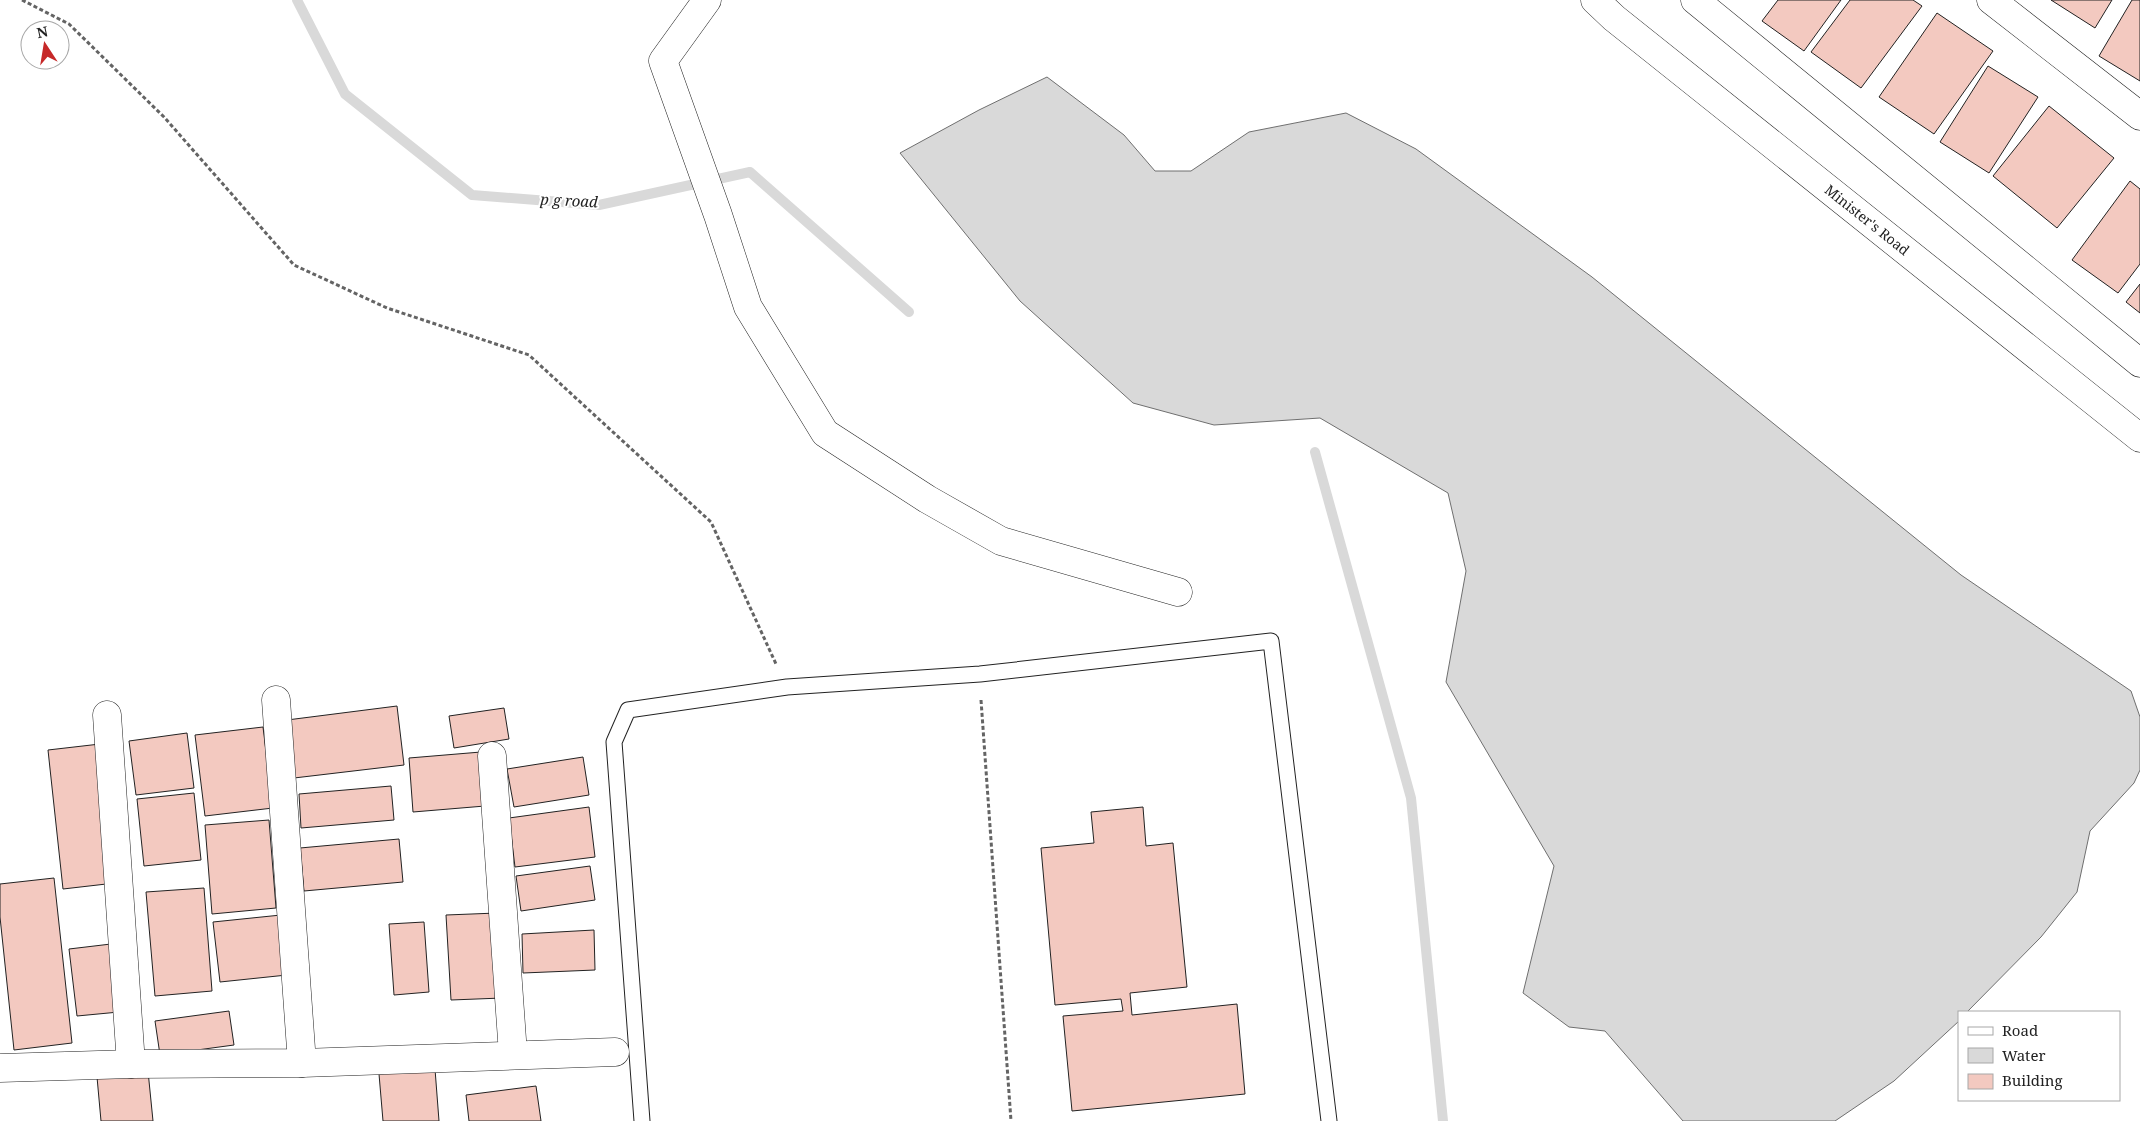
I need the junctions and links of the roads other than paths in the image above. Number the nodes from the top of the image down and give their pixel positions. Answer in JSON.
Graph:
{"nodes":[{"id":1,"x":707,"y":0,"type":"edge"},
{"id":2,"x":1596,"y":0,"type":"edge"},
{"id":3,"x":1695,"y":0,"type":"edge"},
{"id":4,"x":1991,"y":0,"type":"edge"},
{"id":5,"x":2140,"y":116,"type":"edge"},
{"id":6,"x":2140,"y":363,"type":"edge"},
{"id":7,"x":2140,"y":438,"type":"edge"},
{"id":8,"x":1178,"y":592,"type":"dead end"},
{"id":9,"x":276,"y":700,"type":"dead end"},
{"id":10,"x":108,"y":715,"type":"dead end"},
{"id":11,"x":492,"y":756,"type":"dead end"},
{"id":12,"x":626,"y":1051,"type":"junction"},
{"id":13,"x":513,"y":1054,"type":"junction"},
{"id":14,"x":302,"y":1063,"type":"junction"},
{"id":15,"x":131,"y":1064,"type":"junction"},
{"id":16,"x":0,"y":1065,"type":"edge"},
{"id":17,"x":642,"y":1121,"type":"edge"},
{"id":18,"x":1329,"y":1121,"type":"edge"}],
"edges":[{"from":1,"to":8,"type":"street"},
{"from":2,"to":7,"type":"street","name":"Minister's Road"},
{"from":3,"to":6,"type":"street"},
{"from":4,"to":5,"type":"street"},
{"from":9,"to":14,"type":"street"},
{"from":10,"to":15,"type":"street"},
{"from":11,"to":13,"type":"street"},
{"from":12,"to":13,"type":"street"},
{"from":12,"to":17,"type":"lane"},
{"from":12,"to":18,"type":"lane"},
{"from":13,"to":14,"type":"street"},
{"from":14,"to":15,"type":"street"},
{"from":15,"to":16,"type":"street"}]}
